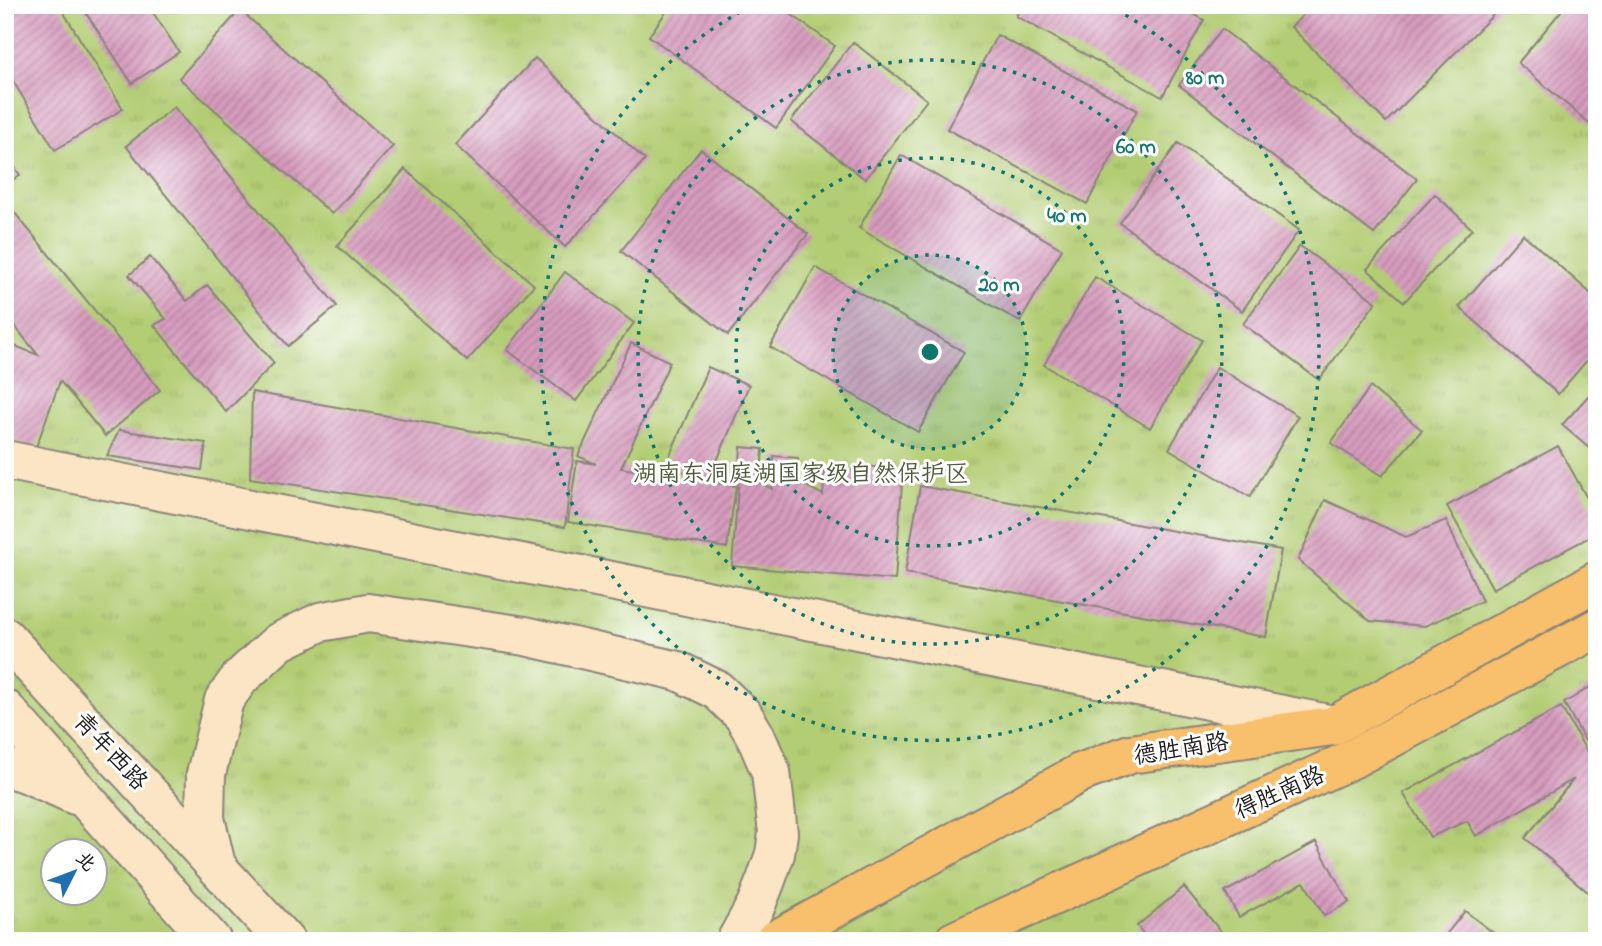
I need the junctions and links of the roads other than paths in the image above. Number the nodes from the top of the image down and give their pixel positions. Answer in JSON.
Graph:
{"nodes":[{"id":1,"x":5,"y":460,"type":"edge"},
{"id":2,"x":1597,"y":582,"type":"edge"},
{"id":3,"x":1597,"y":628,"type":"edge"},
{"id":4,"x":5,"y":637,"type":"edge"},
{"id":5,"x":5,"y":709,"type":"edge"},
{"id":6,"x":1333,"y":726,"type":"junction"},
{"id":7,"x":5,"y":767,"type":"edge"},
{"id":8,"x":87,"y":800,"type":"junction"},
{"id":9,"x":216,"y":865,"type":"junction"},
{"id":10,"x":212,"y":941,"type":"edge"},
{"id":11,"x":285,"y":941,"type":"edge"},
{"id":12,"x":736,"y":941,"type":"edge"},
{"id":13,"x":774,"y":941,"type":"edge"},
{"id":14,"x":954,"y":941,"type":"edge"}],
"edges":[{"from":1,"to":6,"type":"main road"},
{"from":2,"to":6,"type":"main road","name":"德胜南路"},
{"from":3,"to":14,"type":"main road","name":"得胜南路"},
{"from":4,"to":9,"type":"main road","name":"青年西路"},
{"from":5,"to":8,"type":"main road","name":"青年西路"},
{"from":6,"to":13,"type":"main road","name":"德胜南路"},
{"from":7,"to":8,"type":"main road"},
{"from":8,"to":10,"type":"main road","name":"青年西路"},
{"from":9,"to":11,"type":"main road","name":"青年西路"},
{"from":9,"to":12,"type":"main road"}]}
